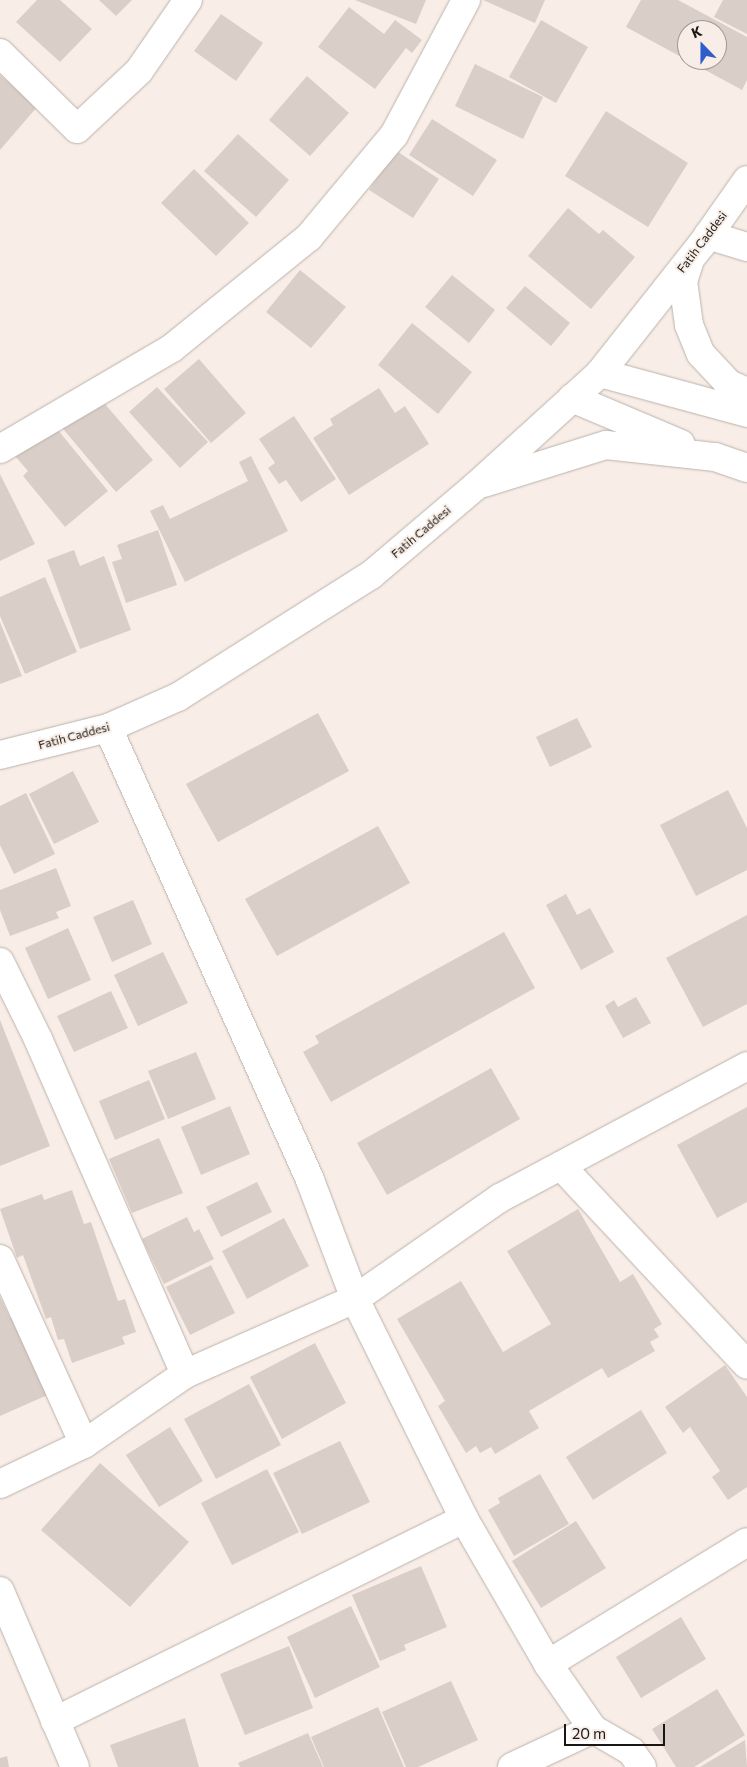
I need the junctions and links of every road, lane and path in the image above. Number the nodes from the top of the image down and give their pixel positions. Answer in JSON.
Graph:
{"nodes":[{"id":1,"x":188,"y":0,"type":"edge"},
{"id":2,"x":466,"y":0,"type":"edge"},
{"id":3,"x":0,"y":53,"type":"edge"},
{"id":4,"x":747,"y":180,"type":"edge"},
{"id":5,"x":708,"y":235,"type":"junction"},
{"id":6,"x":747,"y":248,"type":"edge"},
{"id":7,"x":690,"y":260,"type":"junction"},
{"id":8,"x":600,"y":373,"type":"junction"},
{"id":9,"x":747,"y":392,"type":"edge"},
{"id":10,"x":572,"y":398,"type":"junction"},
{"id":11,"x":747,"y":412,"type":"edge"},
{"id":12,"x":0,"y":449,"type":"edge"},
{"id":13,"x":715,"y":457,"type":"junction"},
{"id":14,"x":747,"y":468,"type":"edge"},
{"id":15,"x":476,"y":486,"type":"junction"},
{"id":16,"x":108,"y":728,"type":"junction"},
{"id":17,"x":0,"y":755,"type":"edge"},
{"id":18,"x":0,"y":962,"type":"edge"},
{"id":19,"x":747,"y":1066,"type":"edge"},
{"id":20,"x":561,"y":1166,"type":"junction"},
{"id":21,"x":0,"y":1259,"type":"edge"},
{"id":22,"x":355,"y":1299,"type":"junction"},
{"id":23,"x":747,"y":1365,"type":"edge"},
{"id":24,"x":185,"y":1374,"type":"junction"},
{"id":25,"x":84,"y":1444,"type":"junction"},
{"id":26,"x":0,"y":1484,"type":"edge"},
{"id":27,"x":464,"y":1519,"type":"junction"},
{"id":28,"x":747,"y":1542,"type":"edge"},
{"id":29,"x":0,"y":1591,"type":"edge"},
{"id":30,"x":548,"y":1664,"type":"junction"},
{"id":31,"x":55,"y":1721,"type":"junction"},
{"id":32,"x":593,"y":1729,"type":"junction"},
{"id":33,"x":75,"y":1767,"type":"edge"},
{"id":34,"x":512,"y":1767,"type":"edge"},
{"id":35,"x":642,"y":1767,"type":"edge"}],
"edges":[{"from":1,"to":3,"type":"street"},
{"from":2,"to":12,"type":"street"},
{"from":4,"to":5,"type":"street","name":"Fatih Caddesi"},
{"from":5,"to":6,"type":"street"},
{"from":5,"to":7,"type":"street","name":"Fatih Caddesi"},
{"from":7,"to":8,"type":"street","name":"Fatih Caddesi"},
{"from":7,"to":9,"type":"street"},
{"from":8,"to":10,"type":"street","name":"Fatih Caddesi"},
{"from":8,"to":11,"type":"street"},
{"from":10,"to":13,"type":"street"},
{"from":10,"to":15,"type":"street","name":"Fatih Caddesi"},
{"from":13,"to":14,"type":"street"},
{"from":13,"to":15,"type":"street"},
{"from":15,"to":16,"type":"street","name":"Fatih Caddesi"},
{"from":16,"to":17,"type":"street","name":"Fatih Caddesi"},
{"from":16,"to":22,"type":"street"},
{"from":18,"to":24,"type":"street"},
{"from":19,"to":20,"type":"street"},
{"from":20,"to":22,"type":"street"},
{"from":20,"to":23,"type":"street"},
{"from":21,"to":25,"type":"street"},
{"from":22,"to":24,"type":"street"},
{"from":22,"to":27,"type":"street"},
{"from":24,"to":25,"type":"street"},
{"from":25,"to":26,"type":"street"},
{"from":27,"to":30,"type":"street"},
{"from":27,"to":31,"type":"street"},
{"from":28,"to":30,"type":"street"},
{"from":29,"to":31,"type":"street"},
{"from":30,"to":32,"type":"street"},
{"from":31,"to":33,"type":"street"},
{"from":32,"to":34,"type":"street"},
{"from":32,"to":35,"type":"street"}]}
